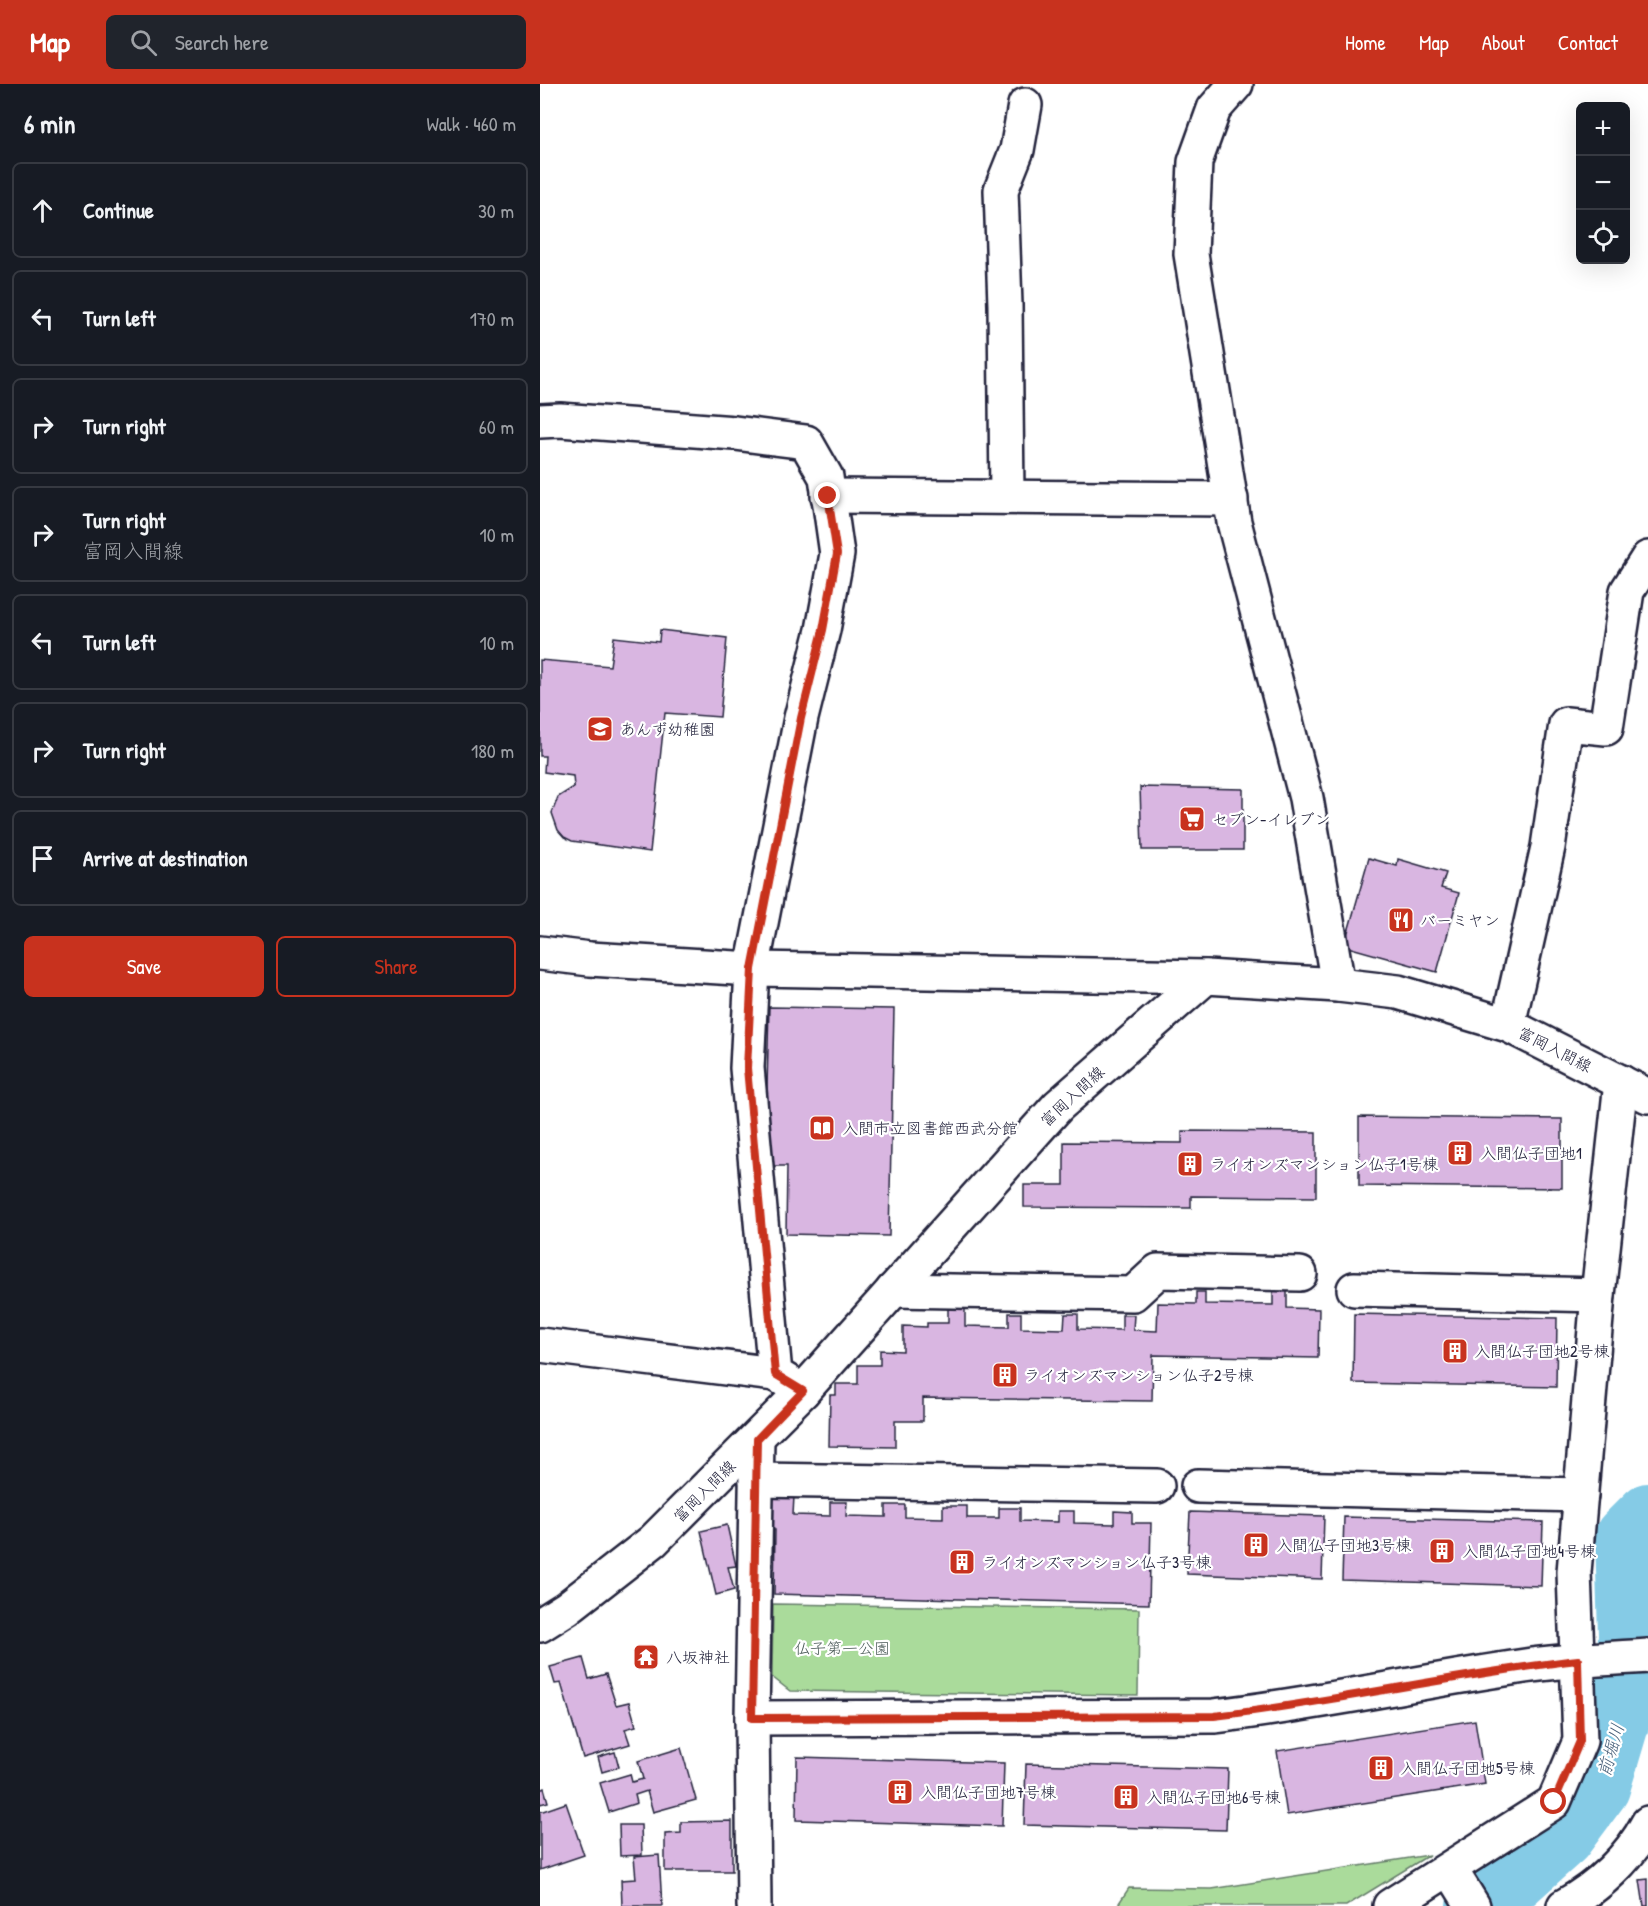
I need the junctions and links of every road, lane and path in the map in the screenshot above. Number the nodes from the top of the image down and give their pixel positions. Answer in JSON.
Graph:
{"nodes":[{"id":1,"x":1236,"y":84,"type":"edge"},
{"id":2,"x":1026,"y":105,"type":"dead end"},
{"id":3,"x":540,"y":421,"type":"edge"},
{"id":4,"x":828,"y":496,"type":"junction"},
{"id":5,"x":1007,"y":497,"type":"junction"},
{"id":6,"x":1231,"y":499,"type":"junction"},
{"id":7,"x":1648,"y":558,"type":"edge"},
{"id":8,"x":540,"y":953,"type":"edge"},
{"id":9,"x":752,"y":969,"type":"junction"},
{"id":10,"x":1206,"y":977,"type":"junction"},
{"id":11,"x":1338,"y":985,"type":"junction"},
{"id":12,"x":1508,"y":1025,"type":"junction"},
{"id":13,"x":1635,"y":1089,"type":"edge"},
{"id":14,"x":1300,"y":1274,"type":"dead end"},
{"id":15,"x":1354,"y":1289,"type":"dead end"},
{"id":16,"x":893,"y":1290,"type":"junction"},
{"id":17,"x":1598,"y":1295,"type":"junction"},
{"id":18,"x":540,"y":1345,"type":"edge"},
{"id":19,"x":775,"y":1374,"type":"junction"},
{"id":20,"x":803,"y":1391,"type":"junction"},
{"id":21,"x":757,"y":1439,"type":"junction"},
{"id":22,"x":756,"y":1480,"type":"junction"},
{"id":23,"x":1157,"y":1486,"type":"dead end"},
{"id":24,"x":1198,"y":1486,"type":"dead end"},
{"id":25,"x":1581,"y":1495,"type":"junction"},
{"id":26,"x":540,"y":1626,"type":"edge"},
{"id":27,"x":1647,"y":1656,"type":"edge"},
{"id":28,"x":1584,"y":1660,"type":"junction"},
{"id":29,"x":752,"y":1718,"type":"junction"},
{"id":30,"x":1646,"y":1832,"type":"edge"},
{"id":31,"x":1450,"y":1869,"type":"junction"},
{"id":32,"x":754,"y":1906,"type":"edge"},
{"id":33,"x":1390,"y":1906,"type":"edge"},
{"id":34,"x":1473,"y":1906,"type":"edge"},
{"id":35,"x":1564,"y":1906,"type":"edge"}],
"edges":[{"from":1,"to":6,"type":"street"},
{"from":2,"to":5,"type":"street"},
{"from":3,"to":4,"type":"street"},
{"from":4,"to":5,"type":"street"},
{"from":4,"to":9,"type":"street"},
{"from":5,"to":6,"type":"street"},
{"from":6,"to":11,"type":"street"},
{"from":7,"to":12,"type":"street"},
{"from":8,"to":9,"type":"street"},
{"from":9,"to":10,"type":"street"},
{"from":9,"to":19,"type":"street"},
{"from":10,"to":11,"type":"street","name":"富岡入間線"},
{"from":10,"to":16,"type":"street","name":"富岡入間線"},
{"from":11,"to":12,"type":"street","name":"富岡入間線"},
{"from":12,"to":13,"type":"street","name":"富岡入間線"},
{"from":13,"to":17,"type":"street"},
{"from":14,"to":16,"type":"street"},
{"from":15,"to":17,"type":"street"},
{"from":16,"to":20,"type":"street","name":"富岡入間線"},
{"from":17,"to":25,"type":"street"},
{"from":18,"to":19,"type":"street"},
{"from":19,"to":20,"type":"street"},
{"from":20,"to":21,"type":"street","name":"富岡入間線"},
{"from":21,"to":22,"type":"street"},
{"from":21,"to":26,"type":"street","name":"富岡入間線"},
{"from":22,"to":23,"type":"street"},
{"from":22,"to":29,"type":"street"},
{"from":24,"to":25,"type":"street"},
{"from":25,"to":28,"type":"street"},
{"from":27,"to":28,"type":"street"},
{"from":28,"to":29,"type":"street"},
{"from":28,"to":31,"type":"street"},
{"from":29,"to":32,"type":"street"},
{"from":30,"to":35,"type":"street"},
{"from":31,"to":33,"type":"street"},
{"from":31,"to":34,"type":"street"}]}
